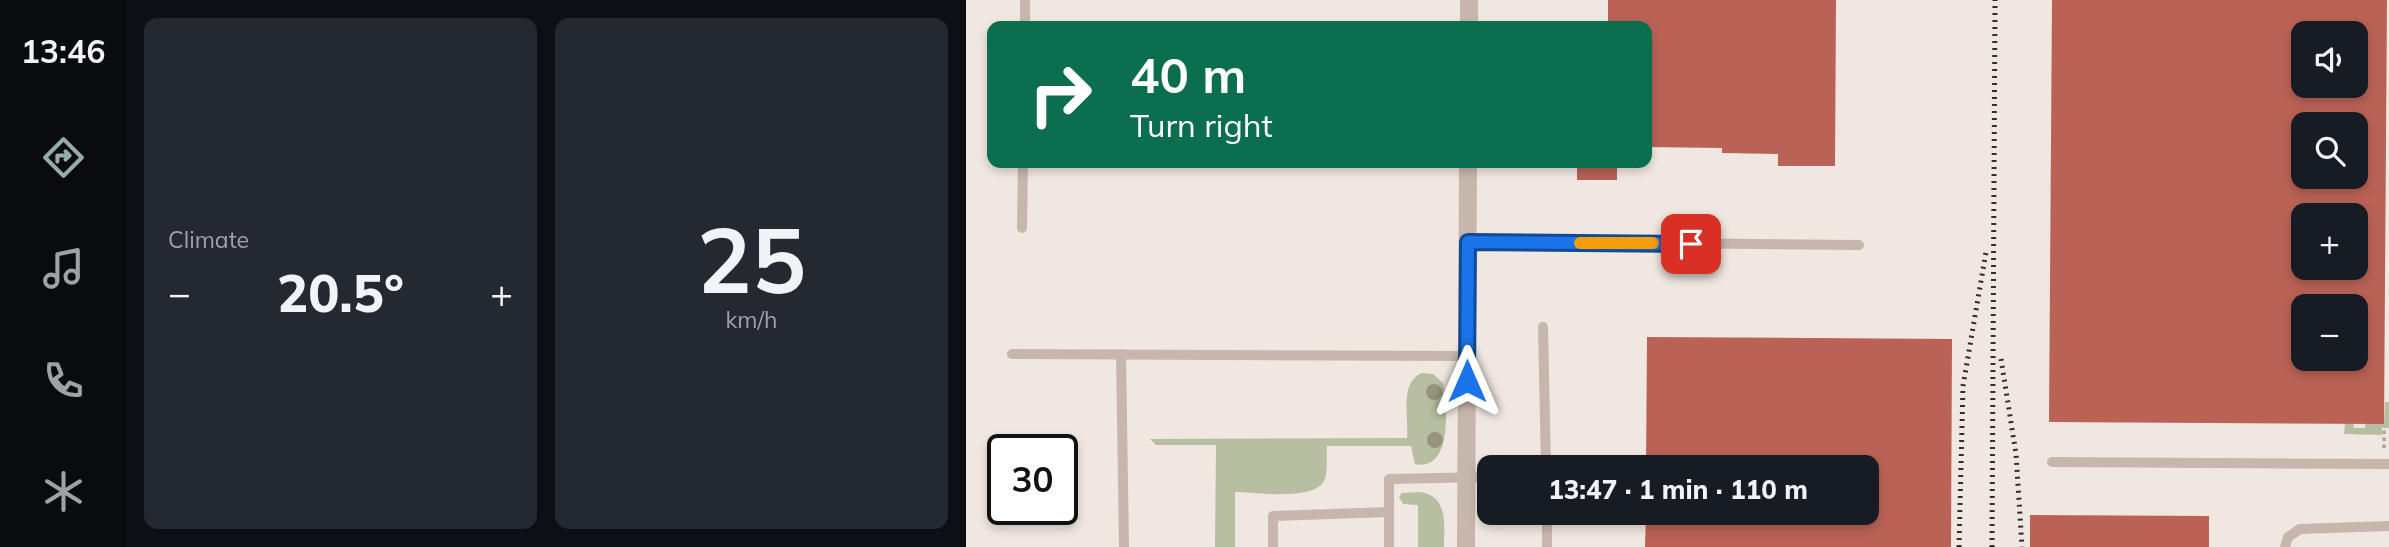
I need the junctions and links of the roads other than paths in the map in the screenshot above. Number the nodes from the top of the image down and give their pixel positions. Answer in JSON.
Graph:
{"nodes":[{"id":1,"x":1025,"y":0,"type":"edge"},
{"id":2,"x":1469,"y":0,"type":"edge"},
{"id":3,"x":1025,"y":21,"type":"edge"},
{"id":4,"x":1469,"y":21,"type":"edge"},
{"id":5,"x":1023,"y":168,"type":"edge"},
{"id":6,"x":1468,"y":168,"type":"edge"},
{"id":7,"x":1021,"y":228,"type":"dead end"},
{"id":8,"x":1468,"y":242,"type":"junction"},
{"id":9,"x":1859,"y":245,"type":"dead end"},
{"id":10,"x":1543,"y":327,"type":"dead end"},
{"id":11,"x":1012,"y":354,"type":"dead end"},
{"id":12,"x":1121,"y":355,"type":"junction"},
{"id":13,"x":1467,"y":356,"type":"junction"},
{"id":14,"x":1546,"y":455,"type":"edge"},
{"id":15,"x":2052,"y":462,"type":"dead end"},
{"id":16,"x":2387,"y":464,"type":"edge"},
{"id":17,"x":1477,"y":478,"type":"edge"},
{"id":18,"x":1467,"y":479,"type":"junction"},
{"id":19,"x":1389,"y":512,"type":"junction"},
{"id":20,"x":1547,"y":525,"type":"edge"},
{"id":21,"x":2389,"y":526,"type":"edge"},
{"id":22,"x":1124,"y":547,"type":"edge"},
{"id":23,"x":1273,"y":547,"type":"edge"},
{"id":24,"x":1388,"y":547,"type":"edge"},
{"id":25,"x":1466,"y":547,"type":"edge"},
{"id":26,"x":1547,"y":547,"type":"edge"},
{"id":27,"x":2285,"y":547,"type":"edge"}],
"edges":[{"from":1,"to":3,"type":"lane"},
{"from":2,"to":4,"type":"street"},
{"from":5,"to":7,"type":"lane"},
{"from":6,"to":8,"type":"street"},
{"from":8,"to":9,"type":"lane"},
{"from":8,"to":13,"type":"street"},
{"from":10,"to":14,"type":"lane"},
{"from":11,"to":12,"type":"lane"},
{"from":12,"to":13,"type":"lane"},
{"from":12,"to":22,"type":"lane"},
{"from":13,"to":18,"type":"street"},
{"from":15,"to":16,"type":"lane"},
{"from":17,"to":18,"type":"lane"},
{"from":18,"to":19,"type":"lane"},
{"from":18,"to":25,"type":"street"},
{"from":19,"to":23,"type":"lane"},
{"from":19,"to":24,"type":"lane"},
{"from":20,"to":26,"type":"lane"},
{"from":21,"to":27,"type":"lane"}]}
